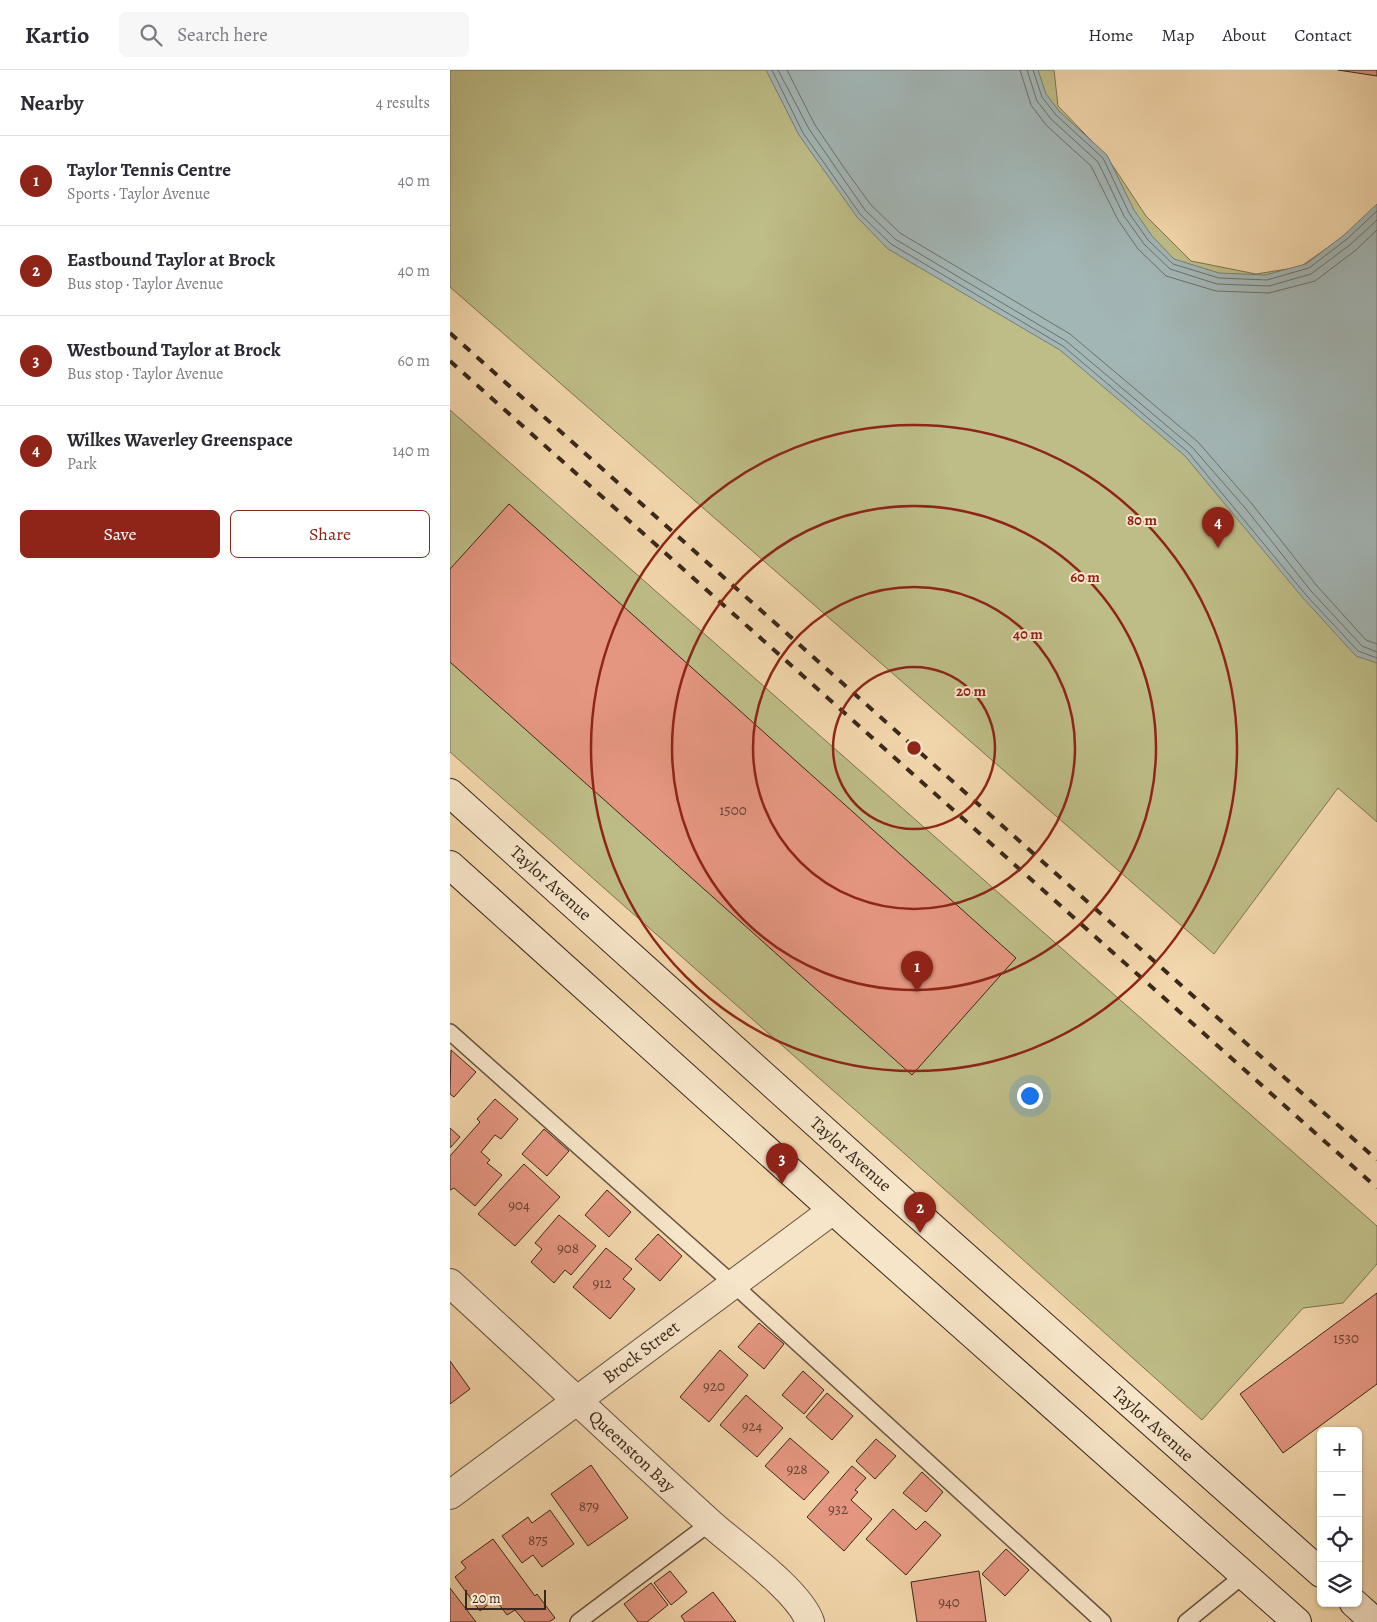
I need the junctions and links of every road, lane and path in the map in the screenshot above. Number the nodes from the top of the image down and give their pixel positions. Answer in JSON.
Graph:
{"nodes":[{"id":1,"x":450,"y":793,"type":"edge"},
{"id":2,"x":450,"y":865,"type":"edge"},
{"id":3,"x":450,"y":1032,"type":"edge"},
{"id":4,"x":833,"y":1210,"type":"junction"},
{"id":5,"x":450,"y":1283,"type":"edge"},
{"id":6,"x":733,"y":1284,"type":"junction"},
{"id":7,"x":577,"y":1401,"type":"junction"},
{"id":8,"x":450,"y":1495,"type":"edge"},
{"id":9,"x":710,"y":1523,"type":"junction"},
{"id":10,"x":1317,"y":1570,"type":"edge"},
{"id":11,"x":1244,"y":1575,"type":"junction"},
{"id":12,"x":1358,"y":1607,"type":"edge"},
{"id":13,"x":578,"y":1622,"type":"edge"},
{"id":14,"x":810,"y":1622,"type":"edge"},
{"id":15,"x":1103,"y":1622,"type":"edge"},
{"id":16,"x":1186,"y":1622,"type":"edge"},
{"id":17,"x":1297,"y":1622,"type":"edge"},
{"id":18,"x":1374,"y":1622,"type":"edge"}],
"edges":[{"from":1,"to":10,"type":"main road","name":"Taylor Avenue"},
{"from":2,"to":4,"type":"main road"},
{"from":3,"to":6,"type":"lane"},
{"from":4,"to":6,"type":"main road","name":"Brock Street"},
{"from":4,"to":11,"type":"main road"},
{"from":5,"to":7,"type":"main road","name":"Queenston Bay"},
{"from":6,"to":7,"type":"main road","name":"Brock Street"},
{"from":6,"to":15,"type":"lane"},
{"from":7,"to":8,"type":"main road","name":"Brock Street"},
{"from":7,"to":9,"type":"main road","name":"Queenston Bay"},
{"from":9,"to":13,"type":"lane"},
{"from":9,"to":14,"type":"main road","name":"Queenston Bay"},
{"from":11,"to":16,"type":"lane"},
{"from":11,"to":17,"type":"main road"},
{"from":12,"to":18,"type":"main road"}]}
